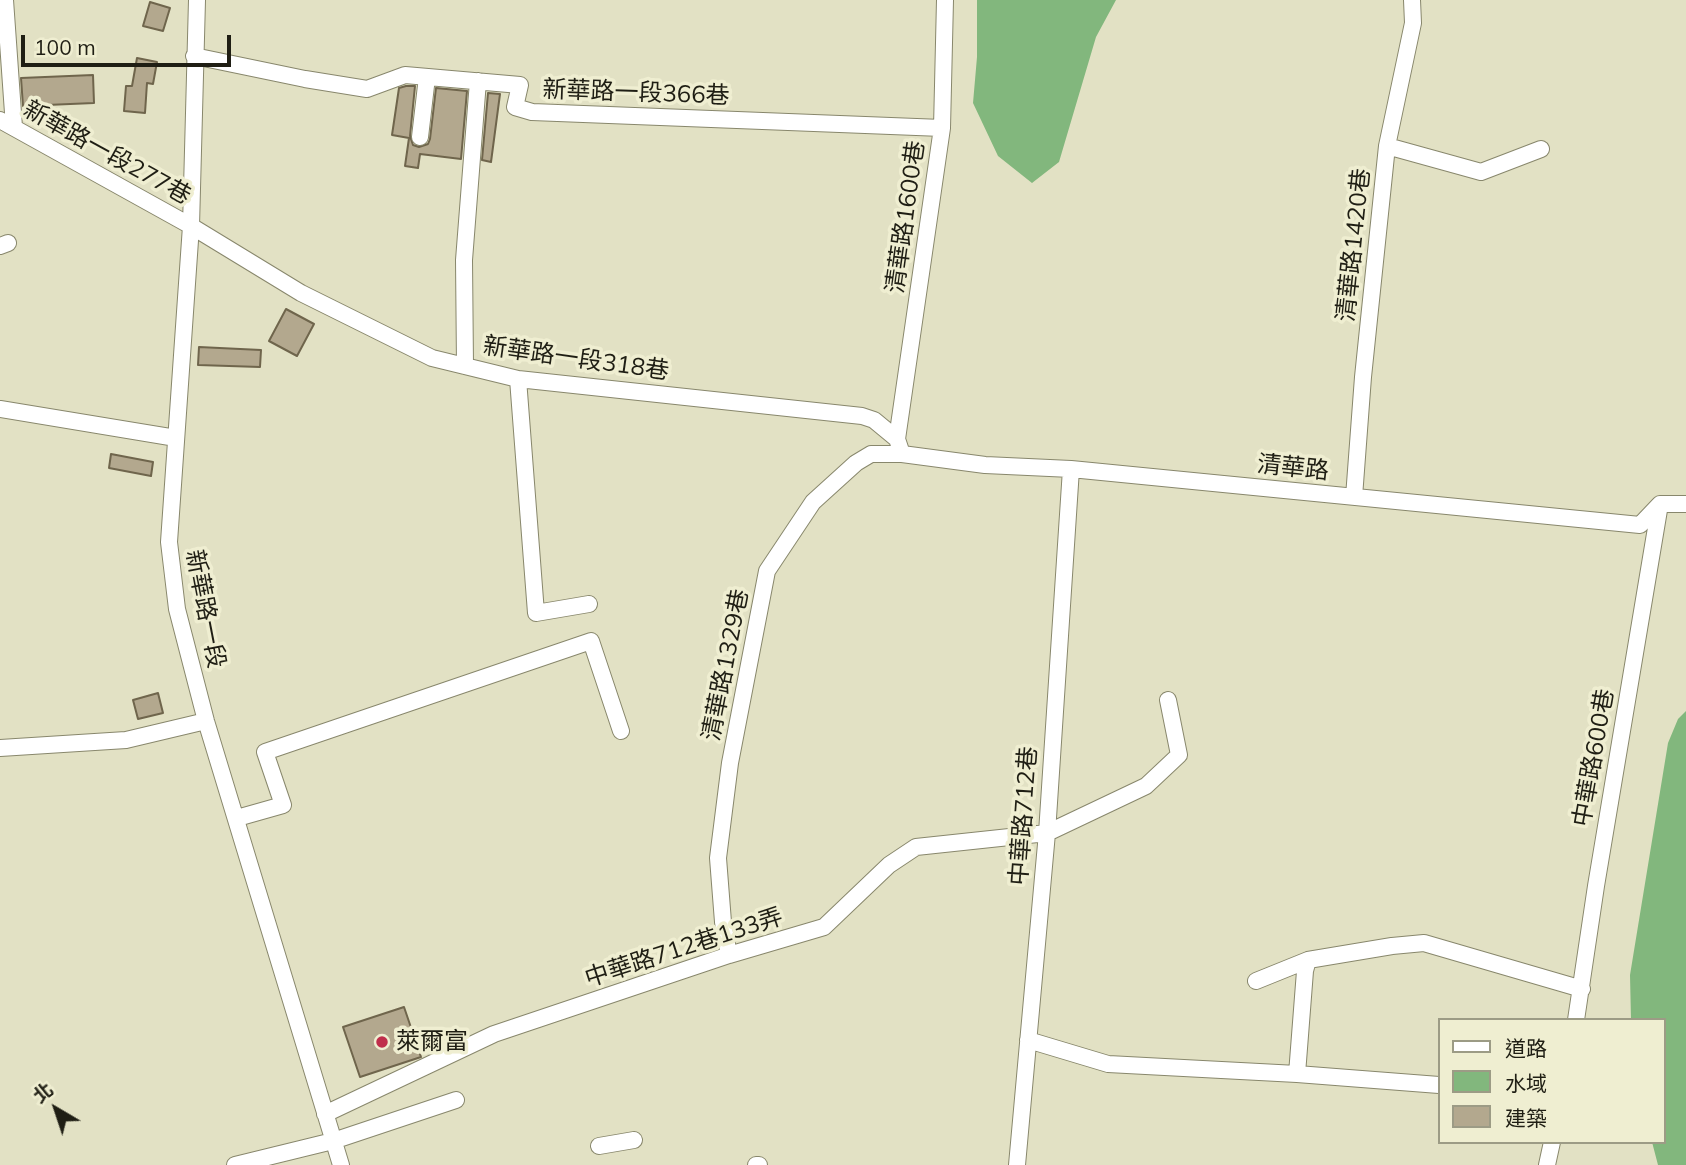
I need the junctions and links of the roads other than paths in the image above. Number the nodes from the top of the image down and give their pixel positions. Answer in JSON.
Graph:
{"nodes":[{"id":1,"x":5,"y":0,"type":"edge"},
{"id":2,"x":197,"y":0,"type":"edge"},
{"id":3,"x":945,"y":0,"type":"edge"},
{"id":4,"x":1412,"y":0,"type":"edge"},
{"id":5,"x":194,"y":56,"type":"junction"},
{"id":6,"x":427,"y":77,"type":"junction"},
{"id":7,"x":478,"y":81,"type":"junction"},
{"id":8,"x":7,"y":124,"type":"edge"},
{"id":9,"x":942,"y":128,"type":"junction"},
{"id":10,"x":420,"y":137,"type":"dead end"},
{"id":11,"x":1387,"y":146,"type":"junction"},
{"id":12,"x":1541,"y":149,"type":"dead end"},
{"id":13,"x":191,"y":226,"type":"junction"},
{"id":14,"x":465,"y":366,"type":"junction"},
{"id":15,"x":518,"y":379,"type":"junction"},
{"id":16,"x":0,"y":409,"type":"edge"},
{"id":17,"x":176,"y":438,"type":"junction"},
{"id":18,"x":900,"y":447,"type":"junction"},
{"id":19,"x":1071,"y":470,"type":"junction"},
{"id":20,"x":1354,"y":497,"type":"junction"},
{"id":21,"x":1660,"y":504,"type":"junction"},
{"id":22,"x":1686,"y":505,"type":"edge"},
{"id":23,"x":589,"y":604,"type":"dead end"},
{"id":24,"x":1168,"y":700,"type":"dead end"},
{"id":25,"x":206,"y":721,"type":"junction"},
{"id":26,"x":621,"y":731,"type":"dead end"},
{"id":27,"x":0,"y":748,"type":"edge"},
{"id":28,"x":237,"y":818,"type":"junction"},
{"id":29,"x":1047,"y":833,"type":"junction"},
{"id":30,"x":729,"y":955,"type":"junction"},
{"id":31,"x":1308,"y":960,"type":"junction"},
{"id":32,"x":1256,"y":981,"type":"dead end"},
{"id":33,"x":1582,"y":989,"type":"junction"},
{"id":34,"x":1577,"y":1018,"type":"edge"},
{"id":35,"x":1028,"y":1040,"type":"junction"},
{"id":36,"x":1297,"y":1074,"type":"junction"},
{"id":37,"x":1438,"y":1086,"type":"edge"},
{"id":38,"x":456,"y":1100,"type":"dead end"},
{"id":39,"x":325,"y":1115,"type":"junction"},
{"id":40,"x":634,"y":1140,"type":"dead end"},
{"id":41,"x":333,"y":1141,"type":"junction"},
{"id":42,"x":1552,"y":1144,"type":"edge"},
{"id":43,"x":599,"y":1146,"type":"dead end"},
{"id":44,"x":235,"y":1165,"type":"edge"},
{"id":45,"x":341,"y":1165,"type":"edge"},
{"id":46,"x":1017,"y":1165,"type":"edge"},
{"id":47,"x":1547,"y":1165,"type":"edge"}],
"edges":[{"from":1,"to":8,"type":"street"},
{"from":2,"to":5,"type":"street","name":"新華路一段"},
{"from":3,"to":9,"type":"street","name":"清華路1600巷"},
{"from":4,"to":11,"type":"street","name":"清華路1420巷"},
{"from":5,"to":6,"type":"street","name":"新華路一段366巷"},
{"from":5,"to":13,"type":"street","name":"新華路一段"},
{"from":6,"to":7,"type":"street","name":"新華路一段366巷"},
{"from":6,"to":10,"type":"street"},
{"from":7,"to":9,"type":"street","name":"新華路一段366巷"},
{"from":7,"to":14,"type":"street"},
{"from":8,"to":13,"type":"street","name":"新華路一段277巷"},
{"from":9,"to":18,"type":"street","name":"清華路1600巷"},
{"from":11,"to":12,"type":"street"},
{"from":11,"to":20,"type":"street","name":"清華路1420巷"},
{"from":13,"to":14,"type":"street","name":"新華路一段318巷"},
{"from":13,"to":17,"type":"street","name":"新華路一段"},
{"from":14,"to":15,"type":"street","name":"新華路一段318巷"},
{"from":15,"to":18,"type":"street","name":"新華路一段318巷"},
{"from":15,"to":23,"type":"street"},
{"from":16,"to":17,"type":"street"},
{"from":17,"to":25,"type":"street","name":"新華路一段"},
{"from":18,"to":19,"type":"street","name":"清華路"},
{"from":18,"to":30,"type":"street","name":"清華路1329巷"},
{"from":19,"to":20,"type":"street","name":"清華路"},
{"from":19,"to":29,"type":"street","name":"中華路712巷"},
{"from":20,"to":21,"type":"street","name":"清華路"},
{"from":21,"to":22,"type":"street"},
{"from":21,"to":33,"type":"street","name":"中華路600巷"},
{"from":24,"to":29,"type":"street","name":"中華路712巷133弄"},
{"from":25,"to":27,"type":"street"},
{"from":25,"to":28,"type":"street","name":"新華路一段"},
{"from":26,"to":28,"type":"street"},
{"from":28,"to":39,"type":"street","name":"新華路一段"},
{"from":29,"to":30,"type":"street","name":"中華路712巷133弄"},
{"from":29,"to":35,"type":"street","name":"中華路712巷"},
{"from":30,"to":39,"type":"street","name":"中華路712巷133弄"},
{"from":31,"to":32,"type":"street"},
{"from":31,"to":33,"type":"street"},
{"from":31,"to":36,"type":"street"},
{"from":33,"to":34,"type":"street","name":"中華路600巷"},
{"from":35,"to":36,"type":"street"},
{"from":35,"to":46,"type":"street","name":"中華路712巷"},
{"from":36,"to":37,"type":"street"},
{"from":38,"to":41,"type":"street"},
{"from":39,"to":41,"type":"street","name":"新華路一段"},
{"from":40,"to":43,"type":"street"},
{"from":41,"to":44,"type":"street"},
{"from":41,"to":45,"type":"street","name":"新華路一段"},
{"from":42,"to":47,"type":"street"}]}
